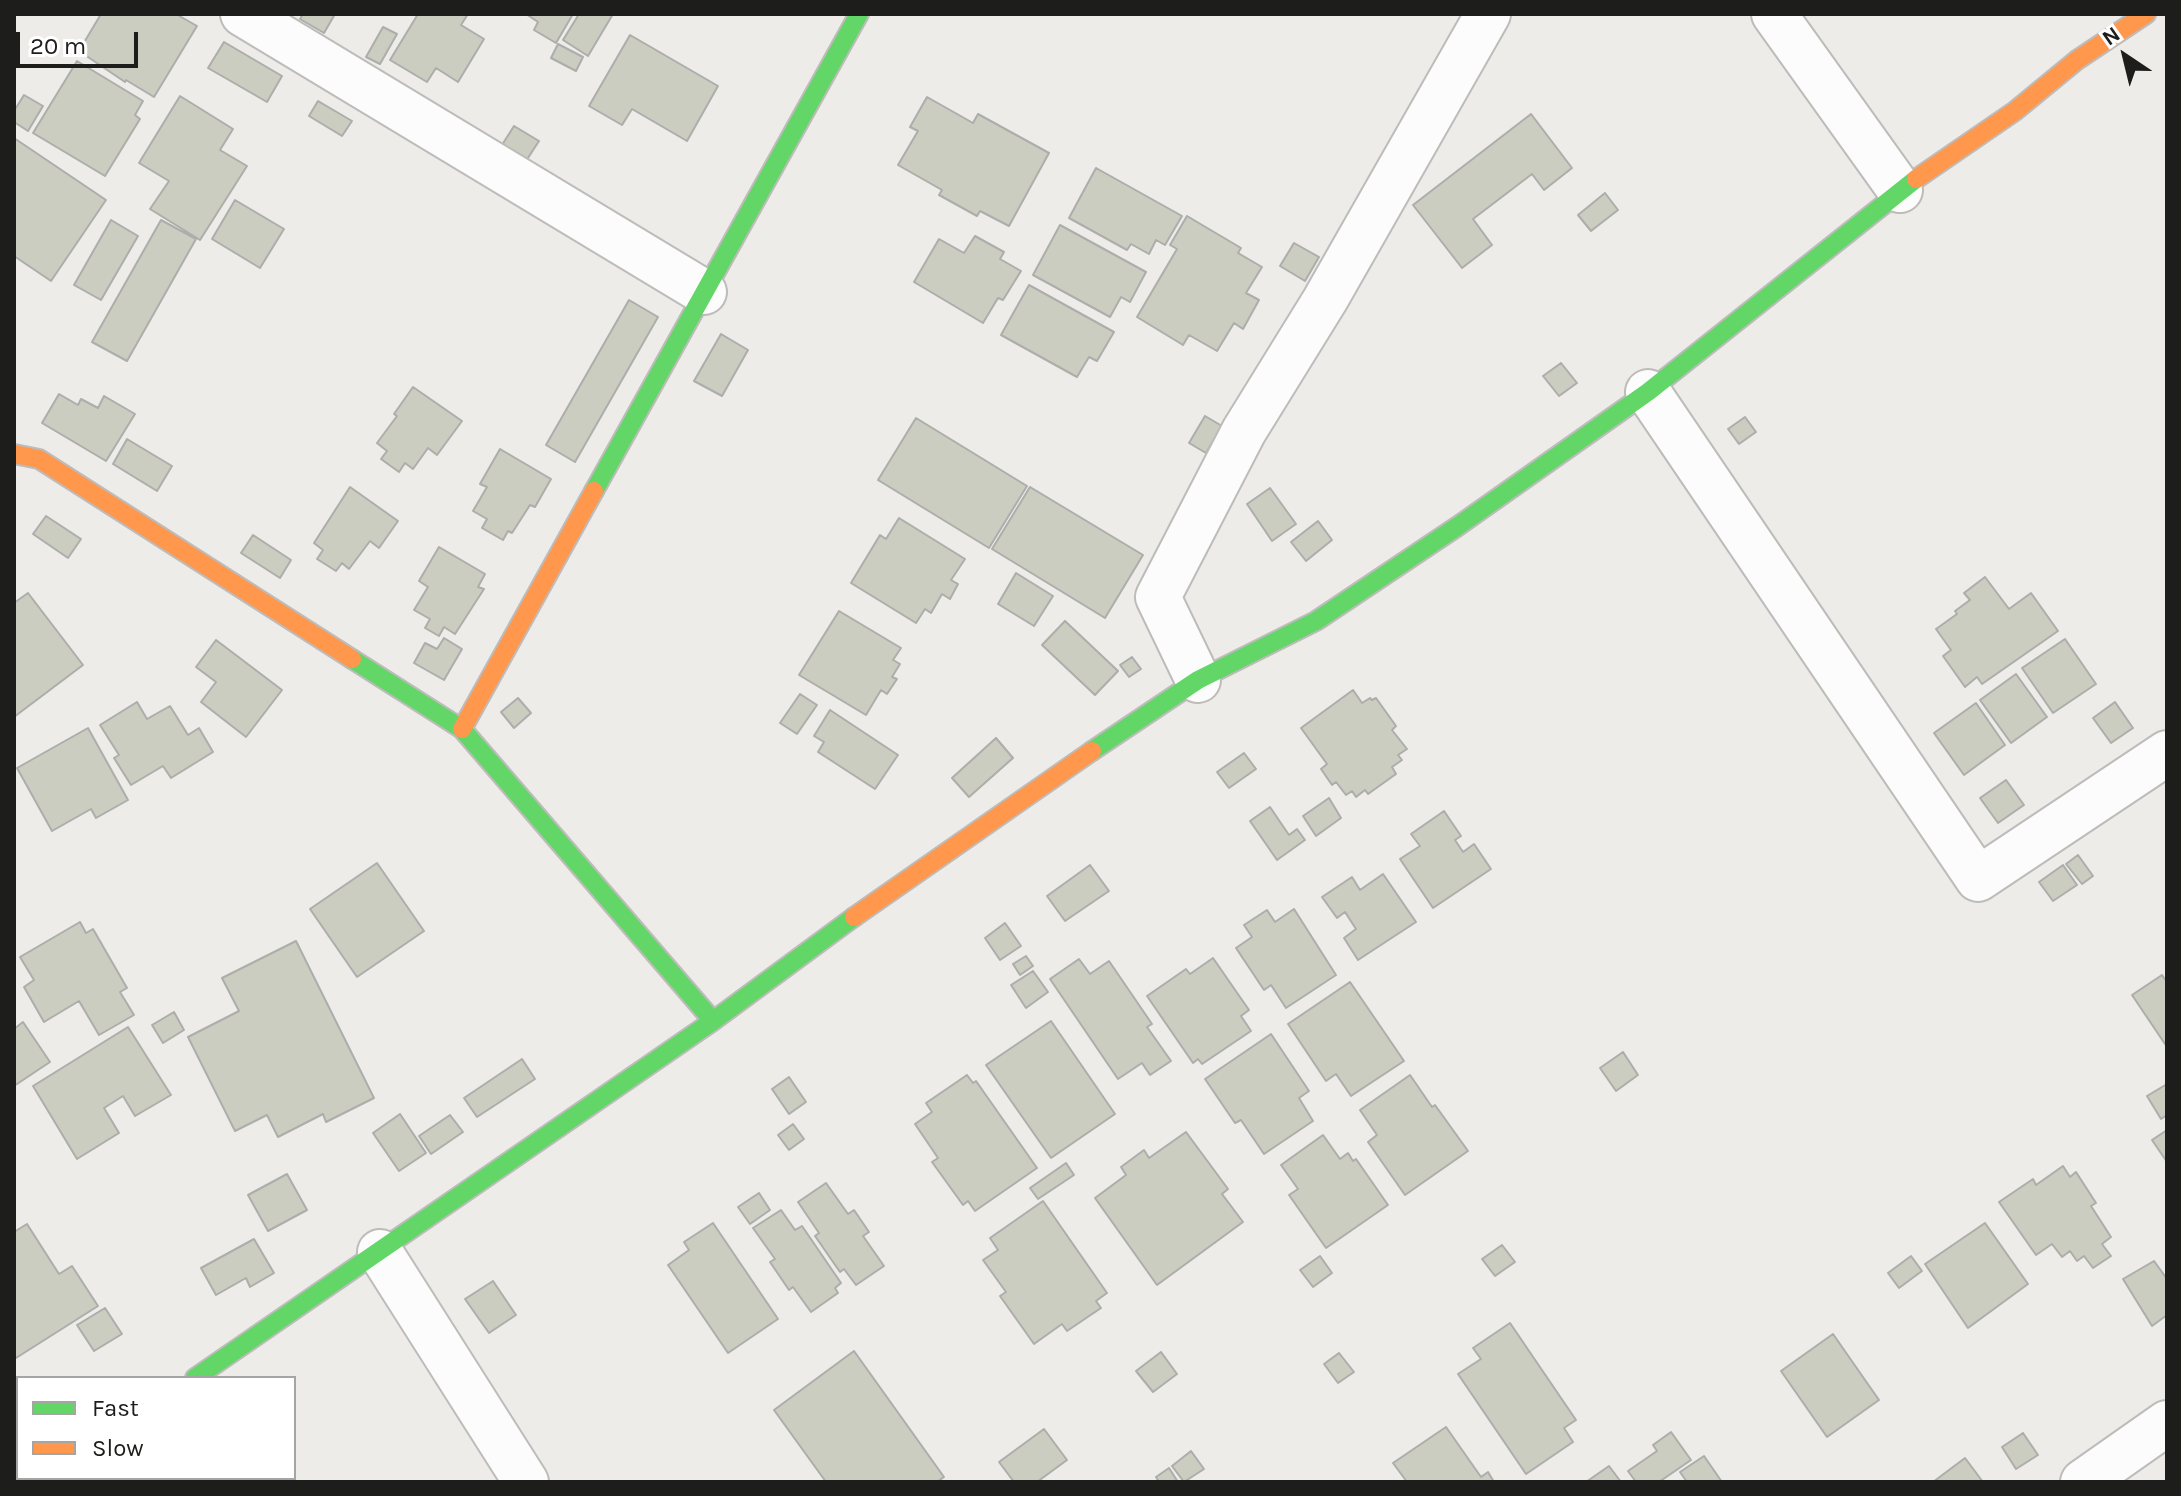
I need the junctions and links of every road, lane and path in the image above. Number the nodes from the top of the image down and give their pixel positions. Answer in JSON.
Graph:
{"nodes":[{"id":1,"x":243,"y":14,"type":"edge"},
{"id":2,"x":859,"y":14,"type":"edge"},
{"id":3,"x":1488,"y":14,"type":"edge"},
{"id":4,"x":1774,"y":14,"type":"edge"},
{"id":5,"x":2146,"y":14,"type":"edge"},
{"id":6,"x":1900,"y":190,"type":"junction"},
{"id":7,"x":704,"y":292,"type":"junction"},
{"id":8,"x":1648,"y":392,"type":"junction"},
{"id":9,"x":14,"y":454,"type":"edge"},
{"id":10,"x":1198,"y":680,"type":"junction"},
{"id":11,"x":462,"y":729,"type":"junction"},
{"id":12,"x":2167,"y":753,"type":"edge"},
{"id":13,"x":713,"y":1021,"type":"junction"},
{"id":14,"x":380,"y":1252,"type":"junction"},
{"id":15,"x":198,"y":1376,"type":"edge"},
{"id":16,"x":2167,"y":1423,"type":"edge"},
{"id":17,"x":526,"y":1482,"type":"edge"},
{"id":18,"x":2083,"y":1482,"type":"edge"}],
"edges":[{"from":1,"to":7,"type":"street"},
{"from":2,"to":7,"type":"street"},
{"from":3,"to":10,"type":"street"},
{"from":4,"to":6,"type":"street"},
{"from":5,"to":6,"type":"street"},
{"from":6,"to":8,"type":"street"},
{"from":7,"to":11,"type":"street"},
{"from":8,"to":10,"type":"street"},
{"from":8,"to":12,"type":"street"},
{"from":9,"to":11,"type":"street"},
{"from":10,"to":13,"type":"street"},
{"from":11,"to":13,"type":"street"},
{"from":13,"to":14,"type":"street"},
{"from":14,"to":15,"type":"street"},
{"from":14,"to":17,"type":"street"},
{"from":16,"to":18,"type":"street"}]}
